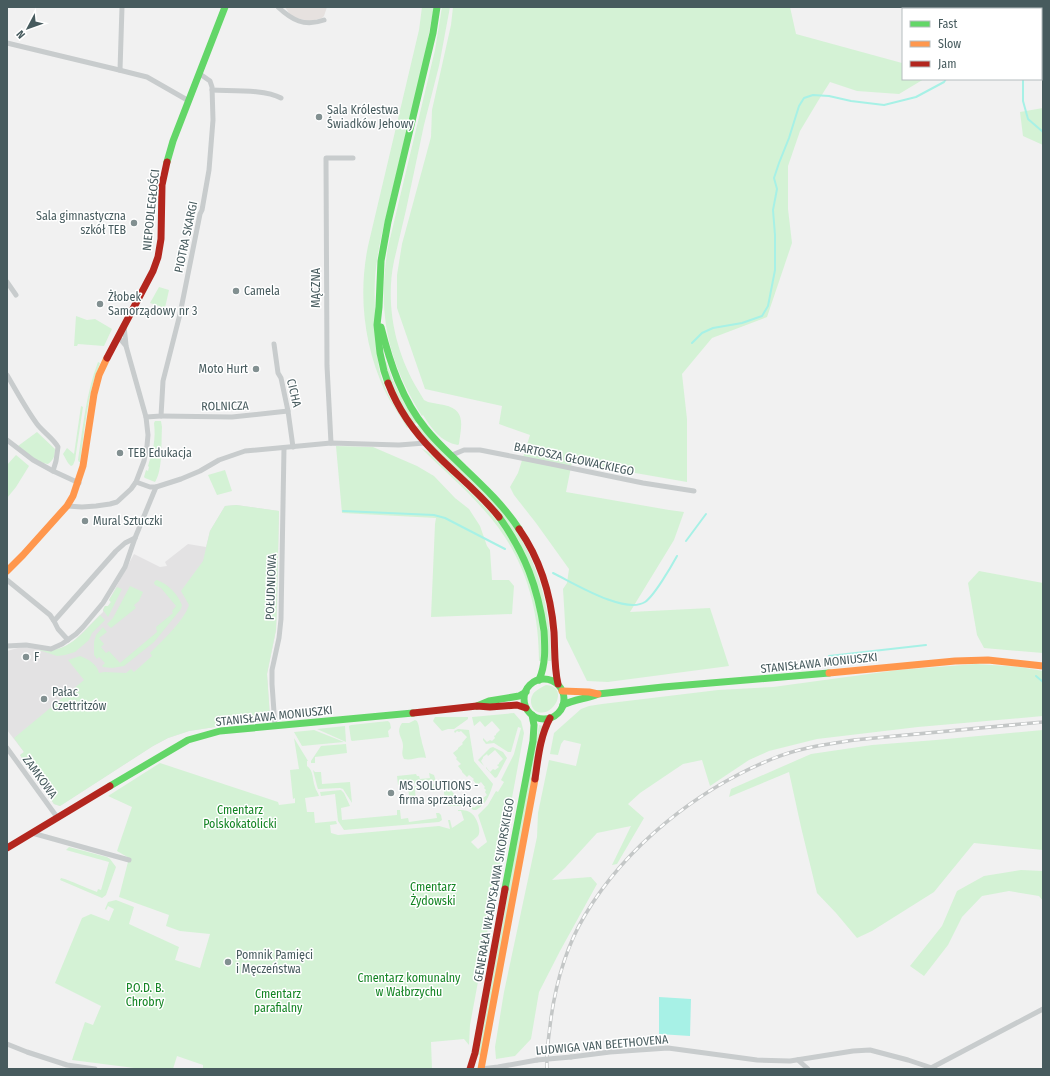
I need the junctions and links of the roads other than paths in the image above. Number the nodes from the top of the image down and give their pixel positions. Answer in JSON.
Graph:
{"nodes":[{"id":1,"x":122,"y":7,"type":"edge"},
{"id":2,"x":225,"y":7,"type":"edge"},
{"id":3,"x":278,"y":7,"type":"edge"},
{"id":4,"x":437,"y":7,"type":"edge"},
{"id":5,"x":324,"y":20,"type":"dead end"},
{"id":6,"x":7,"y":43,"type":"edge"},
{"id":7,"x":120,"y":70,"type":"junction"},
{"id":8,"x":200,"y":74,"type":"junction"},
{"id":9,"x":212,"y":90,"type":"junction"},
{"id":10,"x":281,"y":98,"type":"dead end"},
{"id":11,"x":189,"y":101,"type":"junction"},
{"id":12,"x":353,"y":158,"type":"dead end"},
{"id":13,"x":7,"y":282,"type":"edge"},
{"id":14,"x":16,"y":295,"type":"dead end"},
{"id":15,"x":378,"y":308,"type":"junction"},
{"id":16,"x":124,"y":325,"type":"junction"},
{"id":17,"x":117,"y":338,"type":"junction"},
{"id":18,"x":274,"y":344,"type":"dead end"},
{"id":19,"x":126,"y":346,"type":"junction"},
{"id":20,"x":7,"y":375,"type":"edge"},
{"id":21,"x":288,"y":411,"type":"junction"},
{"id":22,"x":161,"y":416,"type":"junction"},
{"id":23,"x":146,"y":417,"type":"junction"},
{"id":24,"x":7,"y":440,"type":"edge"},
{"id":25,"x":331,"y":443,"type":"junction"},
{"id":26,"x":425,"y":443,"type":"junction"},
{"id":27,"x":293,"y":447,"type":"junction"},
{"id":28,"x":284,"y":448,"type":"junction"},
{"id":29,"x":452,"y":455,"type":"junction"},
{"id":30,"x":53,"y":471,"type":"junction"},
{"id":31,"x":79,"y":482,"type":"junction"},
{"id":32,"x":136,"y":482,"type":"junction"},
{"id":33,"x":156,"y":487,"type":"junction"},
{"id":34,"x":694,"y":491,"type":"dead end"},
{"id":35,"x":67,"y":506,"type":"junction"},
{"id":36,"x":134,"y":538,"type":"junction"},
{"id":37,"x":7,"y":571,"type":"edge"},
{"id":38,"x":7,"y":580,"type":"edge"},
{"id":39,"x":54,"y":621,"type":"junction"},
{"id":40,"x":68,"y":640,"type":"junction"},
{"id":41,"x":7,"y":646,"type":"edge"},
{"id":42,"x":1043,"y":666,"type":"edge"},
{"id":43,"x":540,"y":680,"type":"junction"},
{"id":44,"x":560,"y":688,"type":"junction"},
{"id":45,"x":526,"y":692,"type":"junction"},
{"id":46,"x":598,"y":694,"type":"junction"},
{"id":47,"x":564,"y":705,"type":"junction"},
{"id":48,"x":477,"y":706,"type":"junction"},
{"id":49,"x":526,"y":708,"type":"junction"},
{"id":50,"x":532,"y":715,"type":"junction"},
{"id":51,"x":550,"y":718,"type":"junction"},
{"id":52,"x":275,"y":726,"type":"junction"},
{"id":53,"x":7,"y":748,"type":"edge"},
{"id":54,"x":57,"y":817,"type":"junction"},
{"id":55,"x":32,"y":833,"type":"junction"},
{"id":56,"x":7,"y":848,"type":"edge"},
{"id":57,"x":129,"y":860,"type":"dead end"},
{"id":58,"x":1043,"y":1009,"type":"edge"},
{"id":59,"x":7,"y":1044,"type":"edge"},
{"id":60,"x":798,"y":1060,"type":"junction"},
{"id":61,"x":520,"y":1066,"type":"edge"},
{"id":62,"x":933,"y":1068,"type":"edge"},
{"id":63,"x":95,"y":1069,"type":"edge"},
{"id":64,"x":470,"y":1069,"type":"edge"},
{"id":65,"x":481,"y":1069,"type":"edge"},
{"id":66,"x":808,"y":1069,"type":"edge"}],
"edges":[{"from":1,"to":7,"type":"street"},
{"from":2,"to":8,"type":"main road","name":"NIEPODLEGŁOŚCI"},
{"from":3,"to":5,"type":"street"},
{"from":4,"to":15,"type":"main road"},
{"from":6,"to":7,"type":"street"},
{"from":7,"to":11,"type":"street"},
{"from":8,"to":9,"type":"street"},
{"from":8,"to":11,"type":"main road","name":"NIEPODLEGŁOŚCI"},
{"from":9,"to":10,"type":"street"},
{"from":9,"to":22,"type":"street","name":"PIOTRA SKARGI"},
{"from":11,"to":16,"type":"main road","name":"NIEPODLEGŁOŚCI"},
{"from":12,"to":25,"type":"street","name":"MĄCZNA"},
{"from":13,"to":14,"type":"street"},
{"from":15,"to":26,"type":"main road"},
{"from":15,"to":29,"type":"main road"},
{"from":16,"to":17,"type":"main road","name":"NIEPODLEGŁOŚCI"},
{"from":16,"to":19,"type":"street"},
{"from":17,"to":19,"type":"street"},
{"from":17,"to":31,"type":"main road","name":"NIEPODLEGŁOŚCI"},
{"from":18,"to":21,"type":"street","name":"CICHA"},
{"from":19,"to":23,"type":"street"},
{"from":20,"to":30,"type":"street"},
{"from":21,"to":22,"type":"street","name":"ROLNICZA"},
{"from":21,"to":27,"type":"street","name":"CICHA"},
{"from":22,"to":23,"type":"street"},
{"from":23,"to":32,"type":"street"},
{"from":24,"to":30,"type":"street"},
{"from":25,"to":26,"type":"street"},
{"from":25,"to":27,"type":"street"},
{"from":26,"to":43,"type":"main road"},
{"from":27,"to":28,"type":"street"},
{"from":28,"to":33,"type":"street"},
{"from":28,"to":52,"type":"street","name":"POŁUDNIOWA"},
{"from":29,"to":34,"type":"street","name":"BARTOSZA GŁOWACKIEGO"},
{"from":29,"to":44,"type":"main road"},
{"from":30,"to":31,"type":"street"},
{"from":31,"to":35,"type":"main road","name":"NIEPODLEGŁOŚCI"},
{"from":32,"to":33,"type":"street"},
{"from":32,"to":35,"type":"street"},
{"from":33,"to":36,"type":"street"},
{"from":35,"to":37,"type":"main road","name":"NIEPODLEGŁOŚCI"},
{"from":36,"to":39,"type":"street"},
{"from":36,"to":40,"type":"street"},
{"from":38,"to":39,"type":"street"},
{"from":39,"to":40,"type":"street"},
{"from":40,"to":41,"type":"street"},
{"from":42,"to":46,"type":"main road","name":"STANISŁAWA MONIUSZKI"},
{"from":43,"to":44,"type":"main road"},
{"from":43,"to":45,"type":"main road"},
{"from":44,"to":46,"type":"main road","name":"STANISŁAWA MONIUSZKI"},
{"from":44,"to":47,"type":"main road"},
{"from":45,"to":48,"type":"main road","name":"STANISŁAWA MONIUSZKI"},
{"from":45,"to":49,"type":"main road"},
{"from":46,"to":47,"type":"main road","name":"STANISŁAWA MONIUSZKI"},
{"from":47,"to":51,"type":"main road"},
{"from":48,"to":49,"type":"main road","name":"STANISŁAWA MONIUSZKI"},
{"from":48,"to":52,"type":"main road","name":"STANISŁAWA MONIUSZKI"},
{"from":49,"to":50,"type":"main road"},
{"from":50,"to":51,"type":"main road"},
{"from":50,"to":64,"type":"main road","name":"GENERAŁA WŁADYSŁAWA SIKORSKIEGO"},
{"from":51,"to":65,"type":"main road","name":"GENERAŁA WŁADYSŁAWA SIKORSKIEGO"},
{"from":52,"to":54,"type":"main road","name":"STANISŁAWA MONIUSZKI"},
{"from":53,"to":54,"type":"street","name":"ZAMKOWA"},
{"from":54,"to":55,"type":"main road","name":"STANISŁAWA MONIUSZKI"},
{"from":55,"to":56,"type":"main road","name":"STANISŁAWA MONIUSZKI"},
{"from":55,"to":57,"type":"street"},
{"from":58,"to":62,"type":"street","name":"LUDWIGA VAN BEETHOVENA"},
{"from":59,"to":63,"type":"street"},
{"from":60,"to":61,"type":"street","name":"LUDWIGA VAN BEETHOVENA","bridge":true},
{"from":60,"to":62,"type":"street","name":"LUDWIGA VAN BEETHOVENA"},
{"from":60,"to":66,"type":"street"},
{"from":61,"to":65,"type":"street","name":"LUDWIGA VAN BEETHOVENA"}]}
